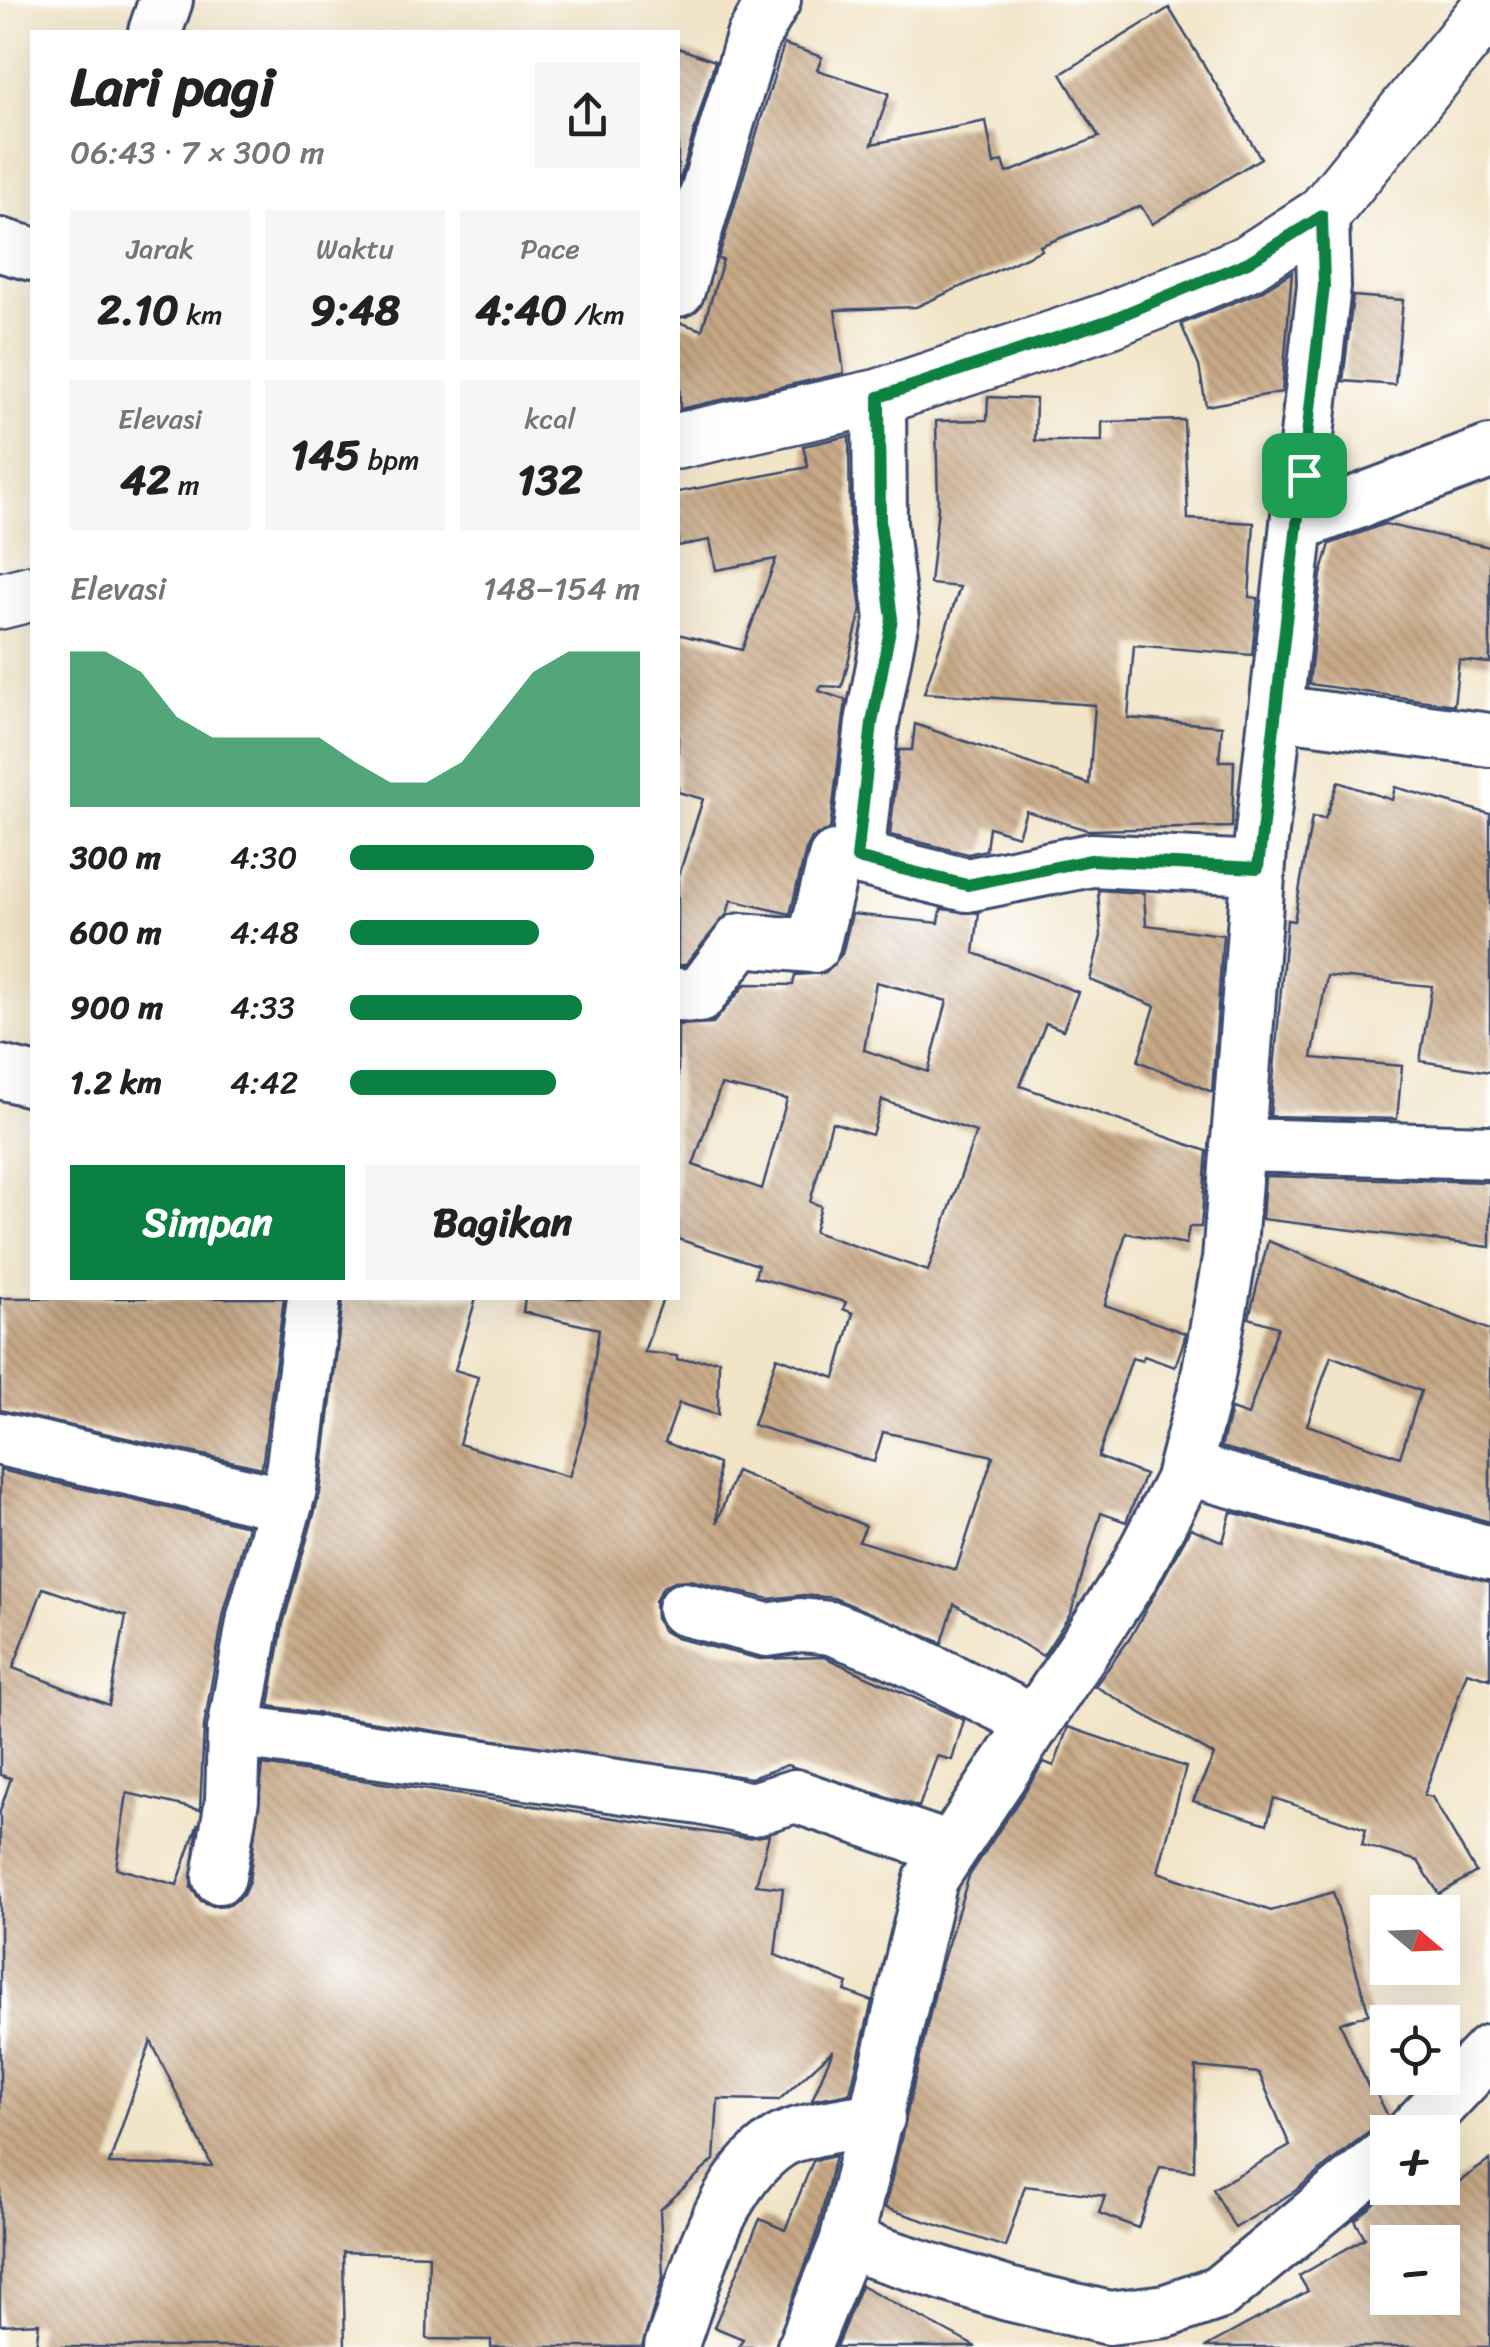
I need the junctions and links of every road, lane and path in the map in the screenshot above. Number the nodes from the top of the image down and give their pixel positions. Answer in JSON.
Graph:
{"nodes":[{"id":1,"x":166,"y":0,"type":"edge"},
{"id":2,"x":774,"y":0,"type":"edge"},
{"id":3,"x":1490,"y":7,"type":"edge"},
{"id":4,"x":156,"y":30,"type":"edge"},
{"id":5,"x":1322,"y":216,"type":"junction"},
{"id":6,"x":0,"y":246,"type":"edge"},
{"id":7,"x":30,"y":254,"type":"edge"},
{"id":8,"x":680,"y":283,"type":"edge"},
{"id":9,"x":879,"y":397,"type":"junction"},
{"id":10,"x":680,"y":442,"type":"edge"},
{"id":11,"x":1490,"y":452,"type":"edge"},
{"id":12,"x":1299,"y":524,"type":"junction"},
{"id":13,"x":30,"y":594,"type":"edge"},
{"id":14,"x":0,"y":601,"type":"edge"},
{"id":15,"x":1276,"y":712,"type":"junction"},
{"id":16,"x":1490,"y":740,"type":"edge"},
{"id":17,"x":857,"y":858,"type":"junction"},
{"id":18,"x":1258,"y":868,"type":"junction"},
{"id":19,"x":680,"y":995,"type":"edge"},
{"id":20,"x":0,"y":1072,"type":"edge"},
{"id":21,"x":30,"y":1080,"type":"edge"},
{"id":22,"x":1237,"y":1145,"type":"junction"},
{"id":23,"x":1490,"y":1152,"type":"edge"},
{"id":24,"x":314,"y":1300,"type":"edge"},
{"id":25,"x":0,"y":1439,"type":"edge"},
{"id":26,"x":1185,"y":1468,"type":"junction"},
{"id":27,"x":286,"y":1504,"type":"junction"},
{"id":28,"x":1490,"y":1553,"type":"edge"},
{"id":29,"x":684,"y":1609,"type":"dead end"},
{"id":30,"x":1033,"y":1721,"type":"junction"},
{"id":31,"x":234,"y":1731,"type":"junction"},
{"id":32,"x":950,"y":1848,"type":"junction"},
{"id":33,"x":219,"y":1877,"type":"dead end"},
{"id":34,"x":1490,"y":2052,"type":"edge"},
{"id":35,"x":1429,"y":2115,"type":"edge"},
{"id":36,"x":878,"y":2118,"type":"junction"},
{"id":37,"x":1370,"y":2169,"type":"edge"},
{"id":38,"x":846,"y":2244,"type":"junction"},
{"id":39,"x":1113,"y":2332,"type":"edge"},
{"id":40,"x":671,"y":2347,"type":"edge"},
{"id":41,"x":804,"y":2347,"type":"edge"}],
"edges":[{"from":1,"to":4,"type":"street"},
{"from":2,"to":8,"type":"street"},
{"from":3,"to":5,"type":"street"},
{"from":5,"to":9,"type":"street"},
{"from":5,"to":12,"type":"street"},
{"from":6,"to":7,"type":"street"},
{"from":9,"to":10,"type":"street"},
{"from":9,"to":17,"type":"street"},
{"from":11,"to":12,"type":"street"},
{"from":12,"to":15,"type":"street"},
{"from":13,"to":14,"type":"street"},
{"from":15,"to":16,"type":"street"},
{"from":15,"to":18,"type":"street"},
{"from":17,"to":18,"type":"street"},
{"from":17,"to":19,"type":"street"},
{"from":18,"to":22,"type":"street"},
{"from":20,"to":21,"type":"street"},
{"from":22,"to":23,"type":"street"},
{"from":22,"to":26,"type":"street"},
{"from":24,"to":27,"type":"street"},
{"from":25,"to":27,"type":"street"},
{"from":26,"to":28,"type":"street"},
{"from":26,"to":30,"type":"street"},
{"from":27,"to":31,"type":"street"},
{"from":29,"to":30,"type":"street"},
{"from":30,"to":32,"type":"street"},
{"from":31,"to":32,"type":"street"},
{"from":31,"to":33,"type":"street"},
{"from":32,"to":36,"type":"street"},
{"from":34,"to":35,"type":"street"},
{"from":36,"to":38,"type":"street"},
{"from":36,"to":40,"type":"street"},
{"from":37,"to":39,"type":"street"},
{"from":38,"to":39,"type":"street"},
{"from":38,"to":41,"type":"street"}]}
